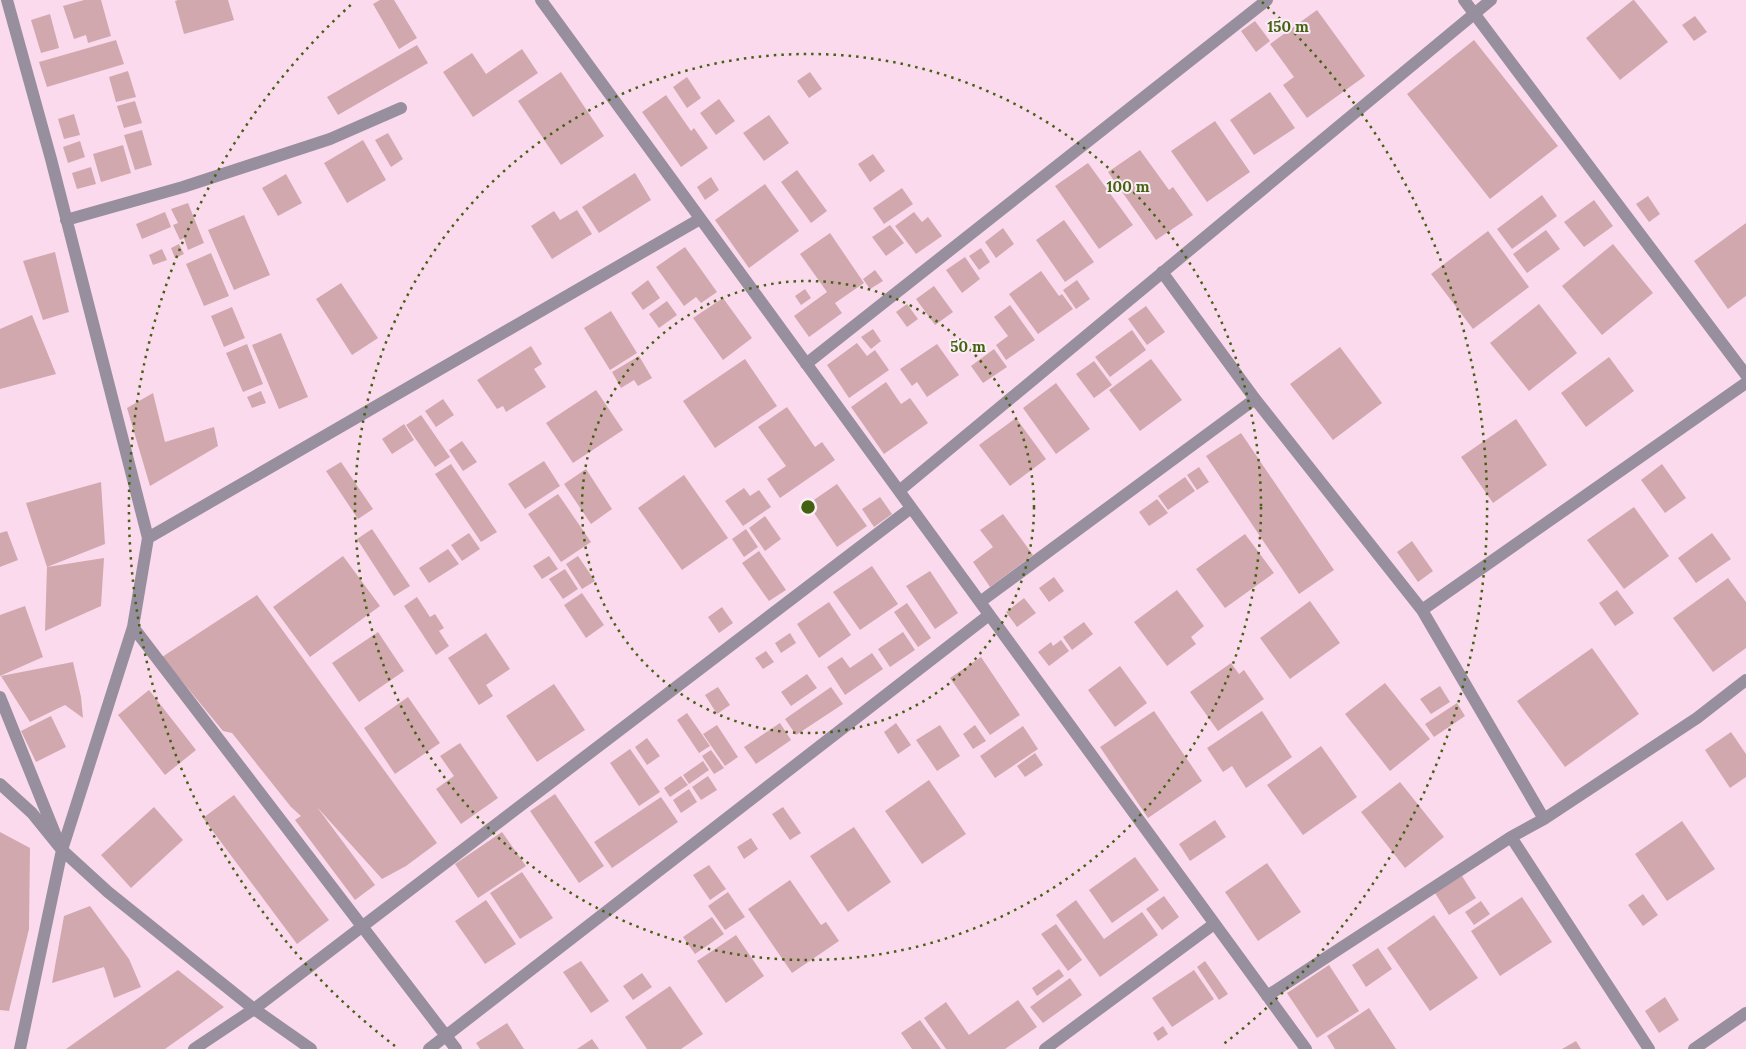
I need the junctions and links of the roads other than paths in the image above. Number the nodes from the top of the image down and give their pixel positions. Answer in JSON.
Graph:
{"nodes":[{"id":1,"x":7,"y":0,"type":"edge"},
{"id":2,"x":541,"y":0,"type":"edge"},
{"id":3,"x":1267,"y":0,"type":"edge"},
{"id":4,"x":1464,"y":0,"type":"edge"},
{"id":5,"x":1491,"y":0,"type":"edge"},
{"id":6,"x":1474,"y":13,"type":"junction"},
{"id":7,"x":401,"y":108,"type":"dead end"},
{"id":8,"x":700,"y":219,"type":"junction"},
{"id":9,"x":66,"y":220,"type":"junction"},
{"id":10,"x":1162,"y":272,"type":"junction"},
{"id":11,"x":806,"y":364,"type":"junction"},
{"id":12,"x":1746,"y":374,"type":"edge"},
{"id":13,"x":1746,"y":383,"type":"edge"},
{"id":14,"x":1255,"y":399,"type":"junction"},
{"id":15,"x":899,"y":491,"type":"junction"},
{"id":16,"x":911,"y":508,"type":"junction"},
{"id":17,"x":148,"y":538,"type":"junction"},
{"id":18,"x":980,"y":602,"type":"junction"},
{"id":19,"x":1422,"y":610,"type":"junction"},
{"id":20,"x":990,"y":615,"type":"junction"},
{"id":21,"x":133,"y":627,"type":"junction"},
{"id":22,"x":1746,"y":680,"type":"edge"},
{"id":23,"x":0,"y":697,"type":"edge"},
{"id":24,"x":0,"y":784,"type":"edge"},
{"id":25,"x":1544,"y":819,"type":"junction"},
{"id":26,"x":1511,"y":837,"type":"junction"},
{"id":27,"x":62,"y":850,"type":"junction"},
{"id":28,"x":1214,"y":924,"type":"junction"},
{"id":29,"x":362,"y":926,"type":"junction"},
{"id":30,"x":1267,"y":996,"type":"junction"},
{"id":31,"x":254,"y":1009,"type":"junction"},
{"id":32,"x":1746,"y":1013,"type":"edge"},
{"id":33,"x":446,"y":1036,"type":"junction"},
{"id":34,"x":1645,"y":1048,"type":"edge"},
{"id":35,"x":20,"y":1049,"type":"edge"},
{"id":36,"x":194,"y":1049,"type":"edge"},
{"id":37,"x":311,"y":1049,"type":"edge"},
{"id":38,"x":429,"y":1049,"type":"edge"},
{"id":39,"x":456,"y":1049,"type":"edge"},
{"id":40,"x":1045,"y":1049,"type":"edge"},
{"id":41,"x":1306,"y":1049,"type":"edge"},
{"id":42,"x":1694,"y":1049,"type":"edge"}],
"edges":[{"from":1,"to":9,"type":"street"},
{"from":2,"to":8,"type":"street"},
{"from":3,"to":11,"type":"street"},
{"from":4,"to":6,"type":"street"},
{"from":5,"to":6,"type":"street"},
{"from":6,"to":10,"type":"street"},
{"from":6,"to":12,"type":"street"},
{"from":7,"to":9,"type":"street"},
{"from":8,"to":11,"type":"street"},
{"from":8,"to":17,"type":"street"},
{"from":9,"to":17,"type":"street"},
{"from":10,"to":14,"type":"street"},
{"from":10,"to":15,"type":"street"},
{"from":11,"to":15,"type":"street"},
{"from":13,"to":19,"type":"street"},
{"from":14,"to":18,"type":"street"},
{"from":14,"to":19,"type":"street"},
{"from":15,"to":16,"type":"street"},
{"from":16,"to":18,"type":"street"},
{"from":16,"to":29,"type":"street"},
{"from":17,"to":21,"type":"street"},
{"from":18,"to":20,"type":"street"},
{"from":19,"to":25,"type":"street"},
{"from":20,"to":28,"type":"street"},
{"from":20,"to":33,"type":"street"},
{"from":21,"to":27,"type":"street"},
{"from":21,"to":29,"type":"street"},
{"from":22,"to":25,"type":"street"},
{"from":23,"to":27,"type":"street"},
{"from":24,"to":27,"type":"street"},
{"from":25,"to":26,"type":"street"},
{"from":26,"to":30,"type":"street"},
{"from":26,"to":34,"type":"street"},
{"from":27,"to":31,"type":"street"},
{"from":27,"to":35,"type":"street"},
{"from":28,"to":30,"type":"street"},
{"from":28,"to":40,"type":"street"},
{"from":29,"to":31,"type":"street"},
{"from":29,"to":33,"type":"street"},
{"from":30,"to":41,"type":"street"},
{"from":31,"to":36,"type":"street"},
{"from":31,"to":37,"type":"street"},
{"from":32,"to":42,"type":"street"},
{"from":33,"to":38,"type":"street"},
{"from":33,"to":39,"type":"street"}]}
